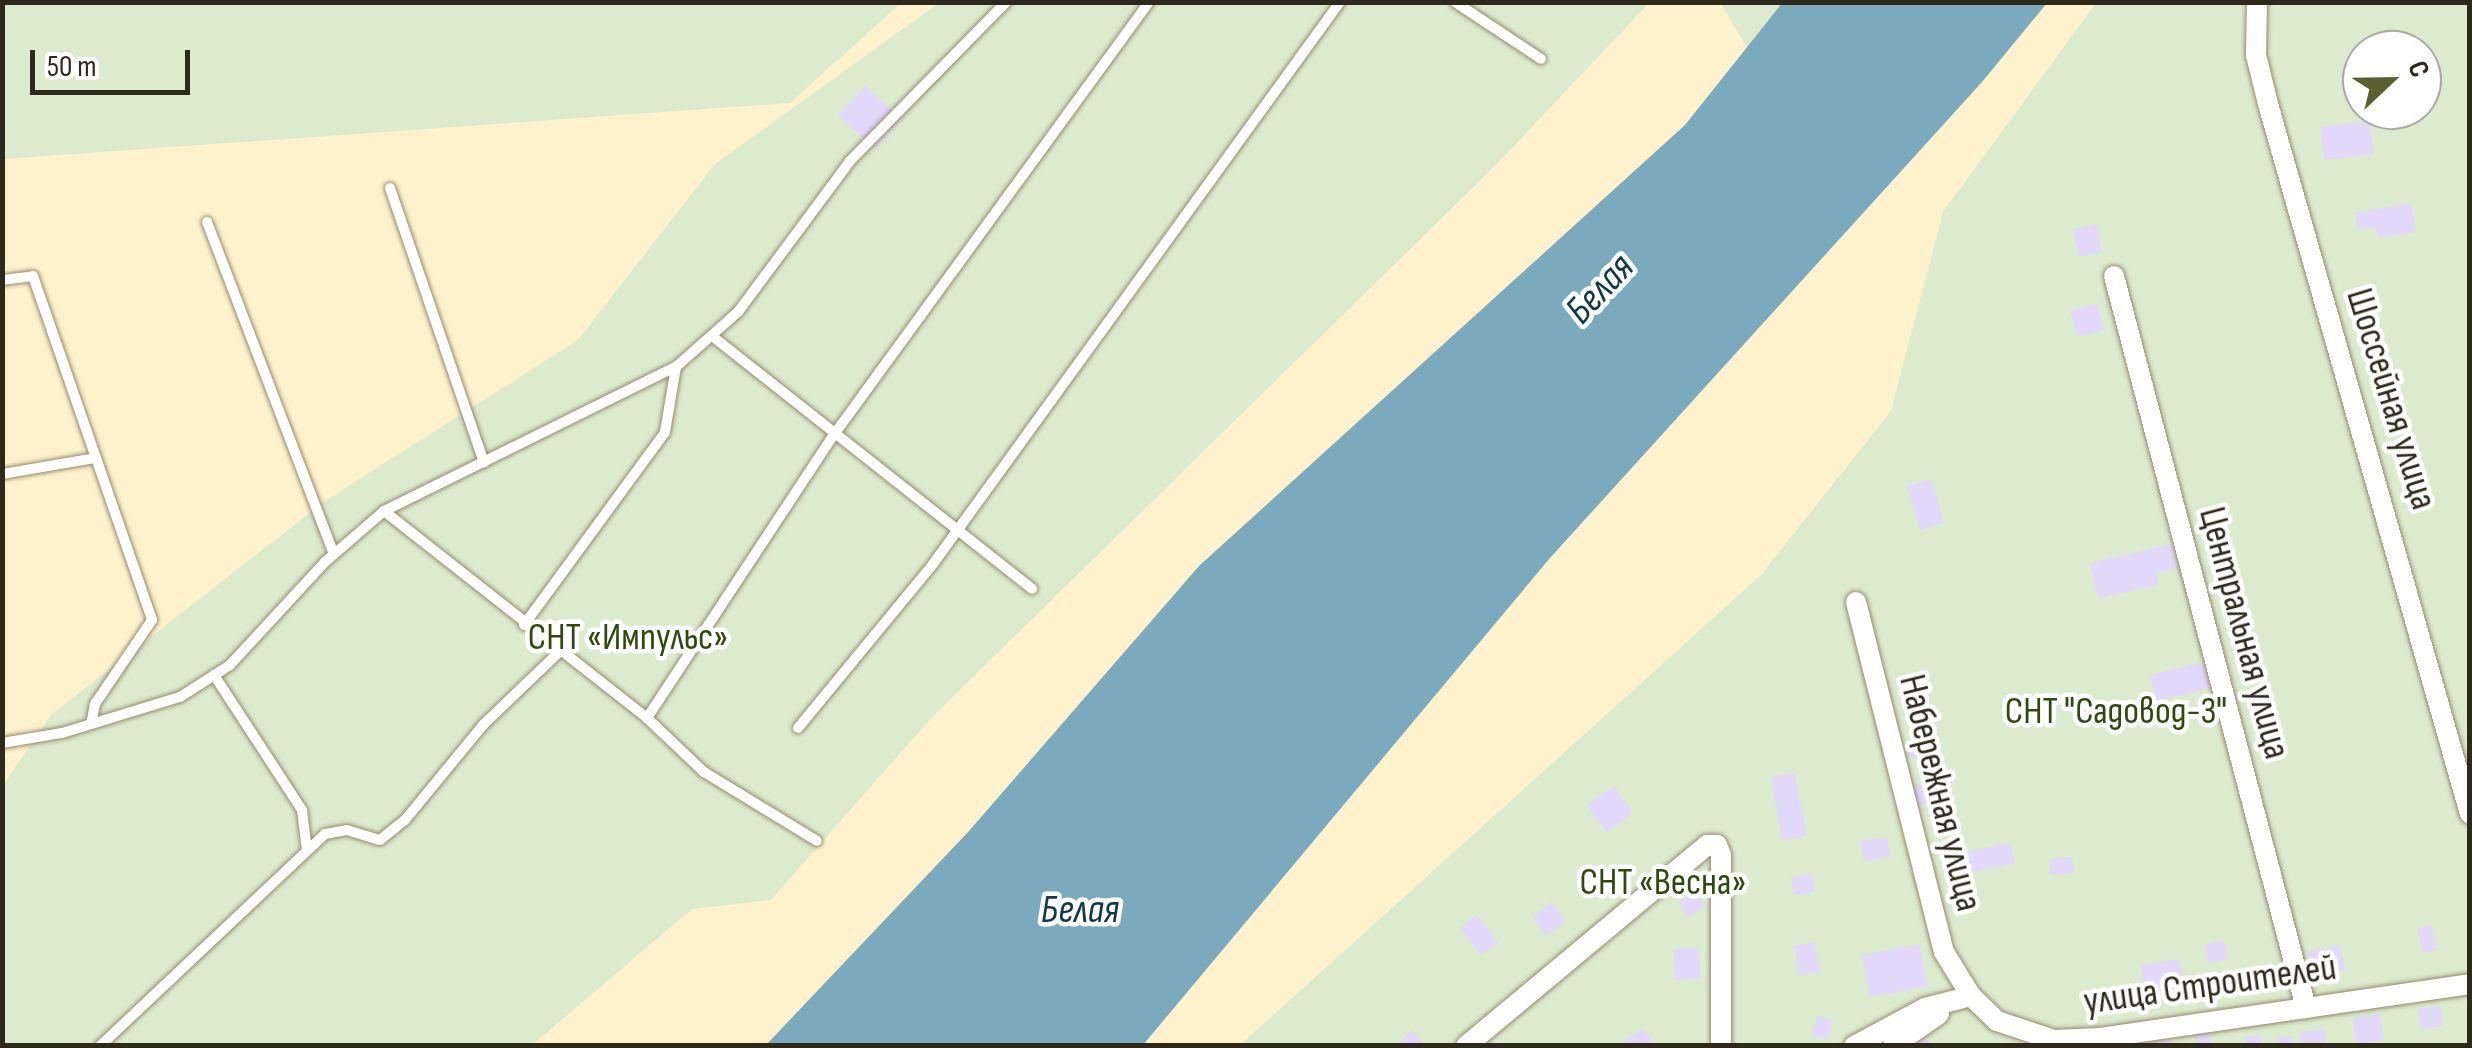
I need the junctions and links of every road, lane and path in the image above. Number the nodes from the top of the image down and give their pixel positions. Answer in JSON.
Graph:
{"nodes":[{"id":1,"x":1006,"y":2,"type":"edge"},
{"id":2,"x":1149,"y":2,"type":"edge"},
{"id":3,"x":1340,"y":2,"type":"edge"},
{"id":4,"x":1455,"y":2,"type":"edge"},
{"id":5,"x":2257,"y":2,"type":"edge"},
{"id":6,"x":1541,"y":58,"type":"dead end"},
{"id":7,"x":390,"y":188,"type":"dead end"},
{"id":8,"x":207,"y":222,"type":"dead end"},
{"id":9,"x":2114,"y":276,"type":"dead end"},
{"id":10,"x":2,"y":280,"type":"edge"},
{"id":11,"x":712,"y":336,"type":"junction"},
{"id":12,"x":676,"y":367,"type":"junction"},
{"id":13,"x":833,"y":436,"type":"junction"},
{"id":14,"x":96,"y":458,"type":"junction"},
{"id":15,"x":484,"y":462,"type":"junction"},
{"id":16,"x":2,"y":474,"type":"edge"},
{"id":17,"x":384,"y":511,"type":"junction"},
{"id":18,"x":956,"y":530,"type":"junction"},
{"id":19,"x":334,"y":554,"type":"junction"},
{"id":20,"x":1032,"y":588,"type":"dead end"},
{"id":21,"x":1856,"y":602,"type":"dead end"},
{"id":22,"x":524,"y":625,"type":"junction"},
{"id":23,"x":559,"y":652,"type":"junction"},
{"id":24,"x":214,"y":676,"type":"junction"},
{"id":25,"x":647,"y":718,"type":"junction"},
{"id":26,"x":91,"y":724,"type":"junction"},
{"id":27,"x":798,"y":728,"type":"dead end"},
{"id":28,"x":2,"y":743,"type":"edge"},
{"id":29,"x":2470,"y":814,"type":"edge"},
{"id":30,"x":817,"y":841,"type":"dead end"},
{"id":31,"x":308,"y":849,"type":"junction"},
{"id":32,"x":2470,"y":984,"type":"edge"},
{"id":33,"x":1971,"y":996,"type":"junction"},
{"id":34,"x":2306,"y":1008,"type":"junction"},
{"id":35,"x":100,"y":1046,"type":"edge"},
{"id":36,"x":1466,"y":1046,"type":"edge"},
{"id":37,"x":1721,"y":1046,"type":"edge"},
{"id":38,"x":1854,"y":1046,"type":"edge"},
{"id":39,"x":1893,"y":1046,"type":"edge"}],
"edges":[{"from":1,"to":11,"type":"lane"},
{"from":2,"to":13,"type":"lane"},
{"from":3,"to":18,"type":"lane"},
{"from":4,"to":6,"type":"lane"},
{"from":5,"to":29,"type":"street","name":"Шоссейная улица"},
{"from":7,"to":15,"type":"lane"},
{"from":8,"to":19,"type":"lane"},
{"from":9,"to":34,"type":"street","name":"Центральная улица"},
{"from":10,"to":14,"type":"lane"},
{"from":11,"to":12,"type":"lane"},
{"from":11,"to":13,"type":"lane"},
{"from":12,"to":15,"type":"lane"},
{"from":12,"to":22,"type":"lane"},
{"from":13,"to":18,"type":"lane"},
{"from":13,"to":25,"type":"lane"},
{"from":14,"to":16,"type":"lane"},
{"from":14,"to":26,"type":"lane"},
{"from":15,"to":17,"type":"lane"},
{"from":17,"to":19,"type":"lane"},
{"from":17,"to":22,"type":"lane"},
{"from":18,"to":20,"type":"lane"},
{"from":18,"to":27,"type":"lane"},
{"from":19,"to":24,"type":"lane"},
{"from":21,"to":33,"type":"street","name":"Набережная улица"},
{"from":22,"to":23,"type":"lane"},
{"from":23,"to":25,"type":"lane"},
{"from":23,"to":31,"type":"lane"},
{"from":24,"to":26,"type":"lane"},
{"from":24,"to":31,"type":"lane"},
{"from":25,"to":30,"type":"lane"},
{"from":26,"to":28,"type":"lane"},
{"from":31,"to":35,"type":"lane"},
{"from":32,"to":34,"type":"street","name":"улица Строителей"},
{"from":33,"to":34,"type":"street","name":"улица Строителей"},
{"from":33,"to":38,"type":"street"},
{"from":33,"to":39,"type":"street"},
{"from":36,"to":37,"type":"street"}]}
